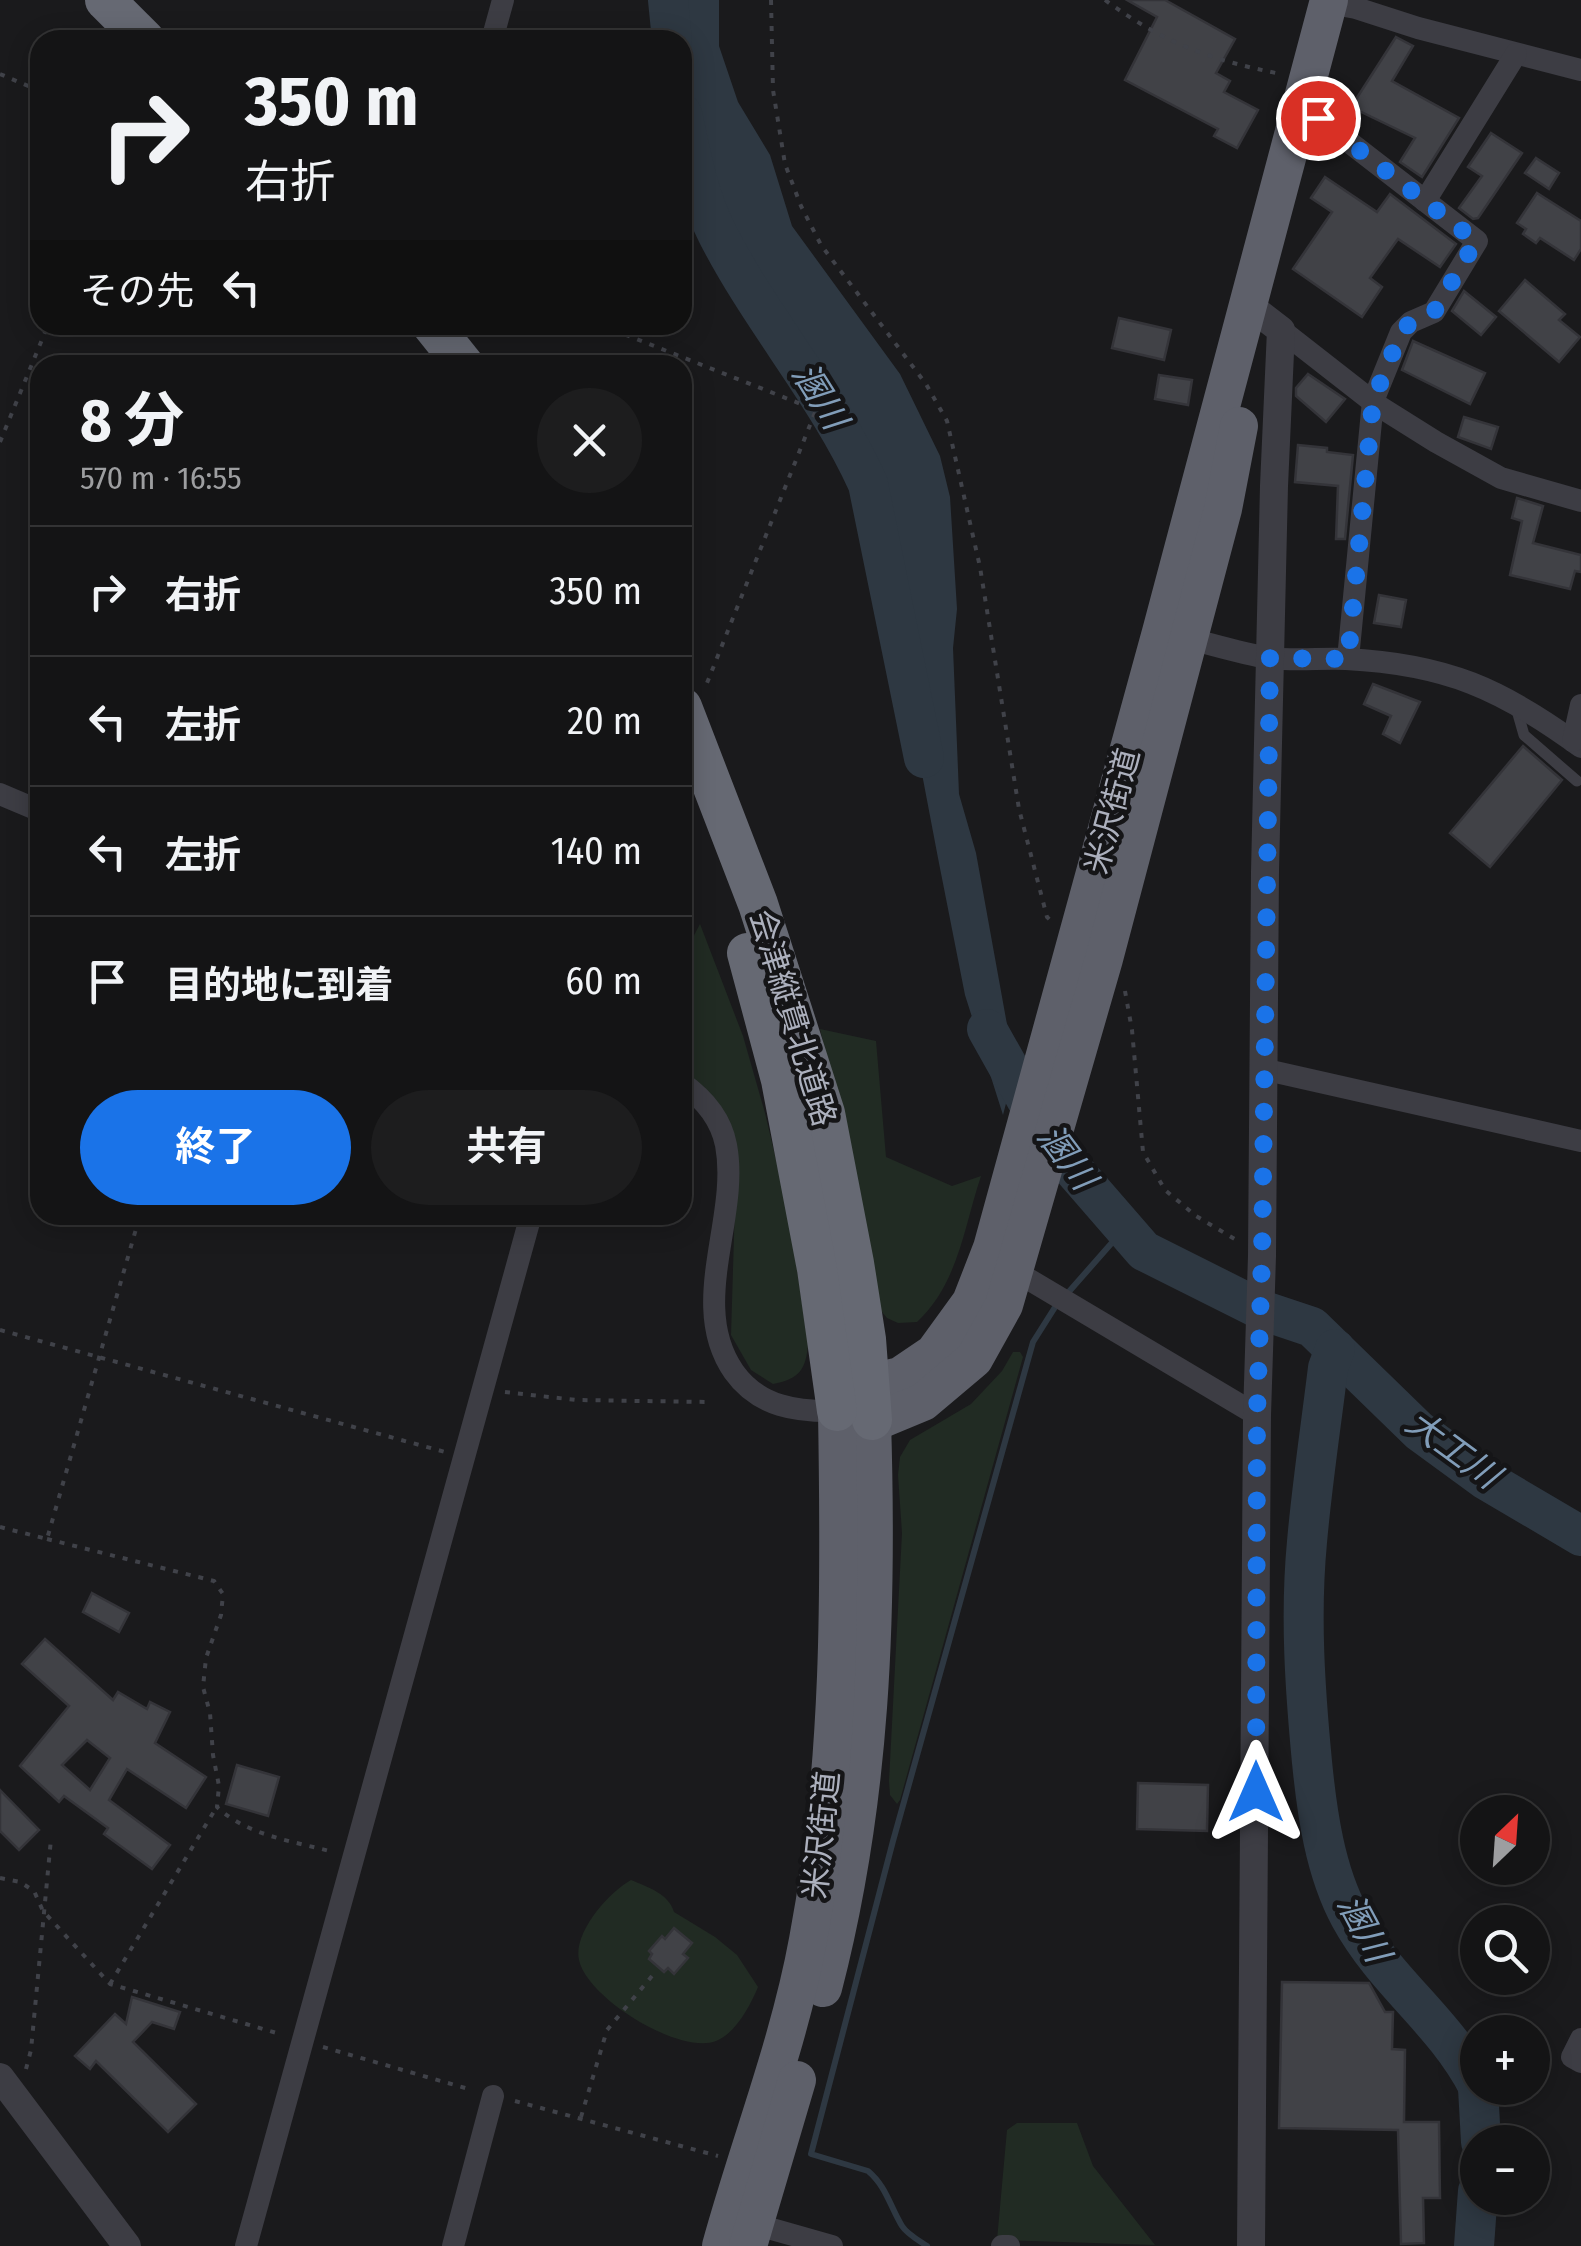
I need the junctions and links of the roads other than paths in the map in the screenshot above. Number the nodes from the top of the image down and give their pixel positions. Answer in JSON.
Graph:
{"nodes":[{"id":1,"x":104,"y":0,"type":"edge"},
{"id":2,"x":132,"y":0,"type":"edge"},
{"id":3,"x":503,"y":0,"type":"edge"},
{"id":4,"x":1328,"y":2,"type":"edge"},
{"id":5,"x":135,"y":30,"type":"edge"},
{"id":6,"x":160,"y":30,"type":"edge"},
{"id":7,"x":495,"y":30,"type":"edge"},
{"id":8,"x":1516,"y":54,"type":"junction"},
{"id":9,"x":1581,"y":70,"type":"edge"},
{"id":10,"x":1303,"y":92,"type":"junction"},
{"id":11,"x":1425,"y":201,"type":"junction"},
{"id":12,"x":1263,"y":316,"type":"junction"},
{"id":13,"x":420,"y":335,"type":"edge"},
{"id":14,"x":440,"y":335,"type":"edge"},
{"id":15,"x":435,"y":355,"type":"edge"},
{"id":16,"x":456,"y":355,"type":"edge"},
{"id":17,"x":1373,"y":401,"type":"junction"},
{"id":18,"x":1581,"y":501,"type":"edge"},
{"id":19,"x":1175,"y":635,"type":"junction"},
{"id":20,"x":1270,"y":658,"type":"junction"},
{"id":21,"x":1348,"y":659,"type":"junction"},
{"id":22,"x":695,"y":695,"type":"edge"},
{"id":23,"x":1514,"y":702,"type":"junction"},
{"id":24,"x":1581,"y":706,"type":"edge"},
{"id":25,"x":1577,"y":744,"type":"edge"},
{"id":26,"x":1577,"y":781,"type":"dead end"},
{"id":27,"x":0,"y":794,"type":"edge"},
{"id":28,"x":692,"y":802,"type":"edge"},
{"id":29,"x":30,"y":807,"type":"edge"},
{"id":30,"x":1059,"y":1059,"type":"junction"},
{"id":31,"x":1262,"y":1068,"type":"junction"},
{"id":32,"x":692,"y":1091,"type":"edge"},
{"id":33,"x":1581,"y":1141,"type":"edge"},
{"id":34,"x":528,"y":1225,"type":"edge"},
{"id":35,"x":1007,"y":1260,"type":"junction"},
{"id":36,"x":847,"y":1342,"type":"junction"},
{"id":37,"x":860,"y":1405,"type":"junction"},
{"id":38,"x":1257,"y":1415,"type":"junction"},
{"id":39,"x":1581,"y":2039,"type":"edge"},
{"id":40,"x":1581,"y":2062,"type":"edge"},
{"id":41,"x":0,"y":2078,"type":"edge"},
{"id":42,"x":493,"y":2096,"type":"road end"},
{"id":43,"x":738,"y":2233,"type":"edge"},
{"id":44,"x":127,"y":2246,"type":"edge"},
{"id":45,"x":246,"y":2246,"type":"edge"},
{"id":46,"x":453,"y":2246,"type":"edge"},
{"id":47,"x":832,"y":2246,"type":"edge"},
{"id":48,"x":1252,"y":2246,"type":"edge"}],
"edges":[{"from":1,"to":5,"type":"highway"},
{"from":2,"to":6,"type":"highway"},
{"from":3,"to":7,"type":"street"},
{"from":4,"to":8,"type":"street"},
{"from":4,"to":10,"type":"highway","name":"米沢街道"},
{"from":8,"to":9,"type":"street"},
{"from":8,"to":11,"type":"street"},
{"from":10,"to":11,"type":"street"},
{"from":10,"to":12,"type":"highway","name":"米沢街道"},
{"from":11,"to":17,"type":"street"},
{"from":12,"to":17,"type":"street"},
{"from":12,"to":19,"type":"highway","name":"米沢街道"},
{"from":12,"to":20,"type":"street"},
{"from":13,"to":15,"type":"highway"},
{"from":14,"to":16,"type":"highway"},
{"from":17,"to":18,"type":"street"},
{"from":17,"to":21,"type":"street"},
{"from":19,"to":20,"type":"street"},
{"from":19,"to":30,"type":"highway","name":"米沢街道"},
{"from":19,"to":30,"type":"highway","name":"米沢街道"},
{"from":20,"to":21,"type":"street"},
{"from":20,"to":31,"type":"street"},
{"from":21,"to":23,"type":"street"},
{"from":22,"to":36,"type":"highway","name":"会津縦貫北道路"},
{"from":23,"to":25,"type":"street"},
{"from":23,"to":26,"type":"lane"},
{"from":24,"to":25,"type":"street"},
{"from":27,"to":29,"type":"street"},
{"from":28,"to":36,"type":"highway","name":"会津縦貫北道路"},
{"from":30,"to":35,"type":"highway","name":"米沢街道"},
{"from":31,"to":33,"type":"street"},
{"from":31,"to":38,"type":"street"},
{"from":32,"to":37,"type":"street"},
{"from":34,"to":45,"type":"street"},
{"from":35,"to":37,"type":"highway","name":"米沢街道"},
{"from":35,"to":38,"type":"street"},
{"from":36,"to":37,"type":"highway"},
{"from":37,"to":43,"type":"highway","name":"米沢街道"},
{"from":37,"to":43,"type":"highway","name":"米沢街道"},
{"from":38,"to":48,"type":"street"},
{"from":39,"to":40,"type":"street"},
{"from":41,"to":44,"type":"street"},
{"from":42,"to":46,"type":"street"},
{"from":43,"to":47,"type":"street"}]}
